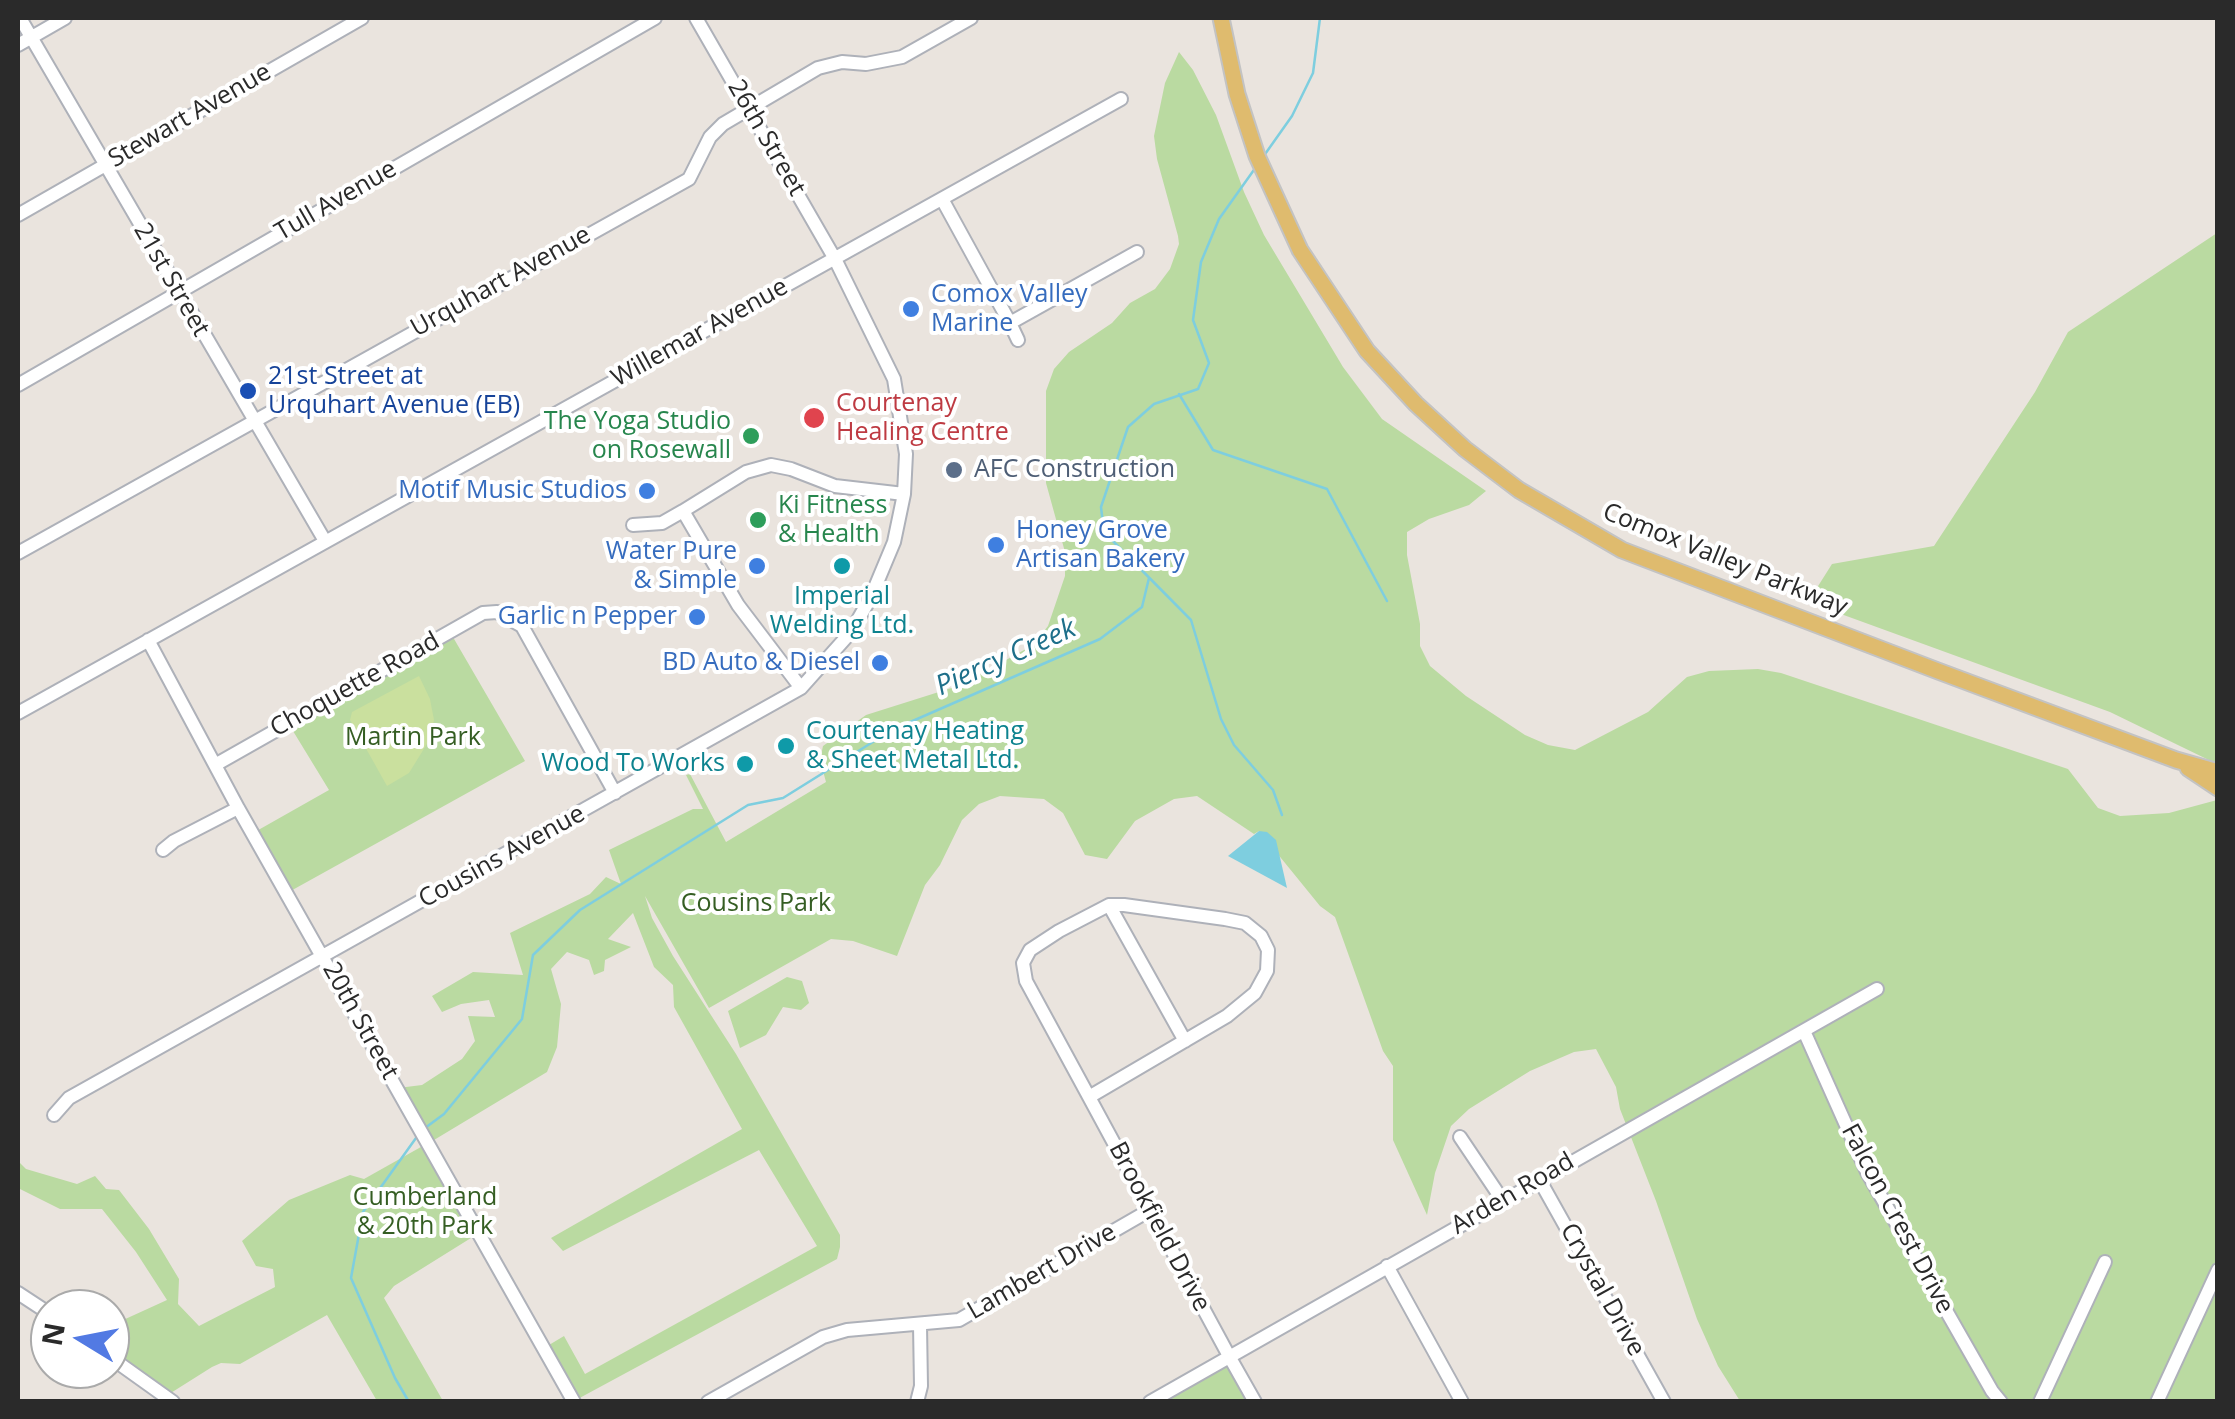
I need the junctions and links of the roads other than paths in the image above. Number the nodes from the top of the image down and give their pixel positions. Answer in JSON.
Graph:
{"nodes":[{"id":1,"x":20,"y":18,"type":"edge"},
{"id":2,"x":65,"y":18,"type":"edge"},
{"id":3,"x":362,"y":18,"type":"edge"},
{"id":4,"x":655,"y":18,"type":"edge"},
{"id":5,"x":696,"y":18,"type":"edge"},
{"id":6,"x":971,"y":18,"type":"edge"},
{"id":7,"x":1221,"y":18,"type":"edge"},
{"id":8,"x":31,"y":37,"type":"junction"},
{"id":9,"x":18,"y":45,"type":"edge"},
{"id":10,"x":1121,"y":98,"type":"dead end"},
{"id":11,"x":750,"y":108,"type":"junction"},
{"id":12,"x":105,"y":165,"type":"junction"},
{"id":13,"x":942,"y":198,"type":"junction"},
{"id":14,"x":18,"y":215,"type":"edge"},
{"id":15,"x":1137,"y":252,"type":"dead end"},
{"id":16,"x":835,"y":259,"type":"junction"},
{"id":17,"x":179,"y":292,"type":"junction"},
{"id":18,"x":1010,"y":323,"type":"junction"},
{"id":19,"x":1018,"y":340,"type":"dead end"},
{"id":20,"x":18,"y":386,"type":"edge"},
{"id":21,"x":252,"y":420,"type":"junction"},
{"id":22,"x":904,"y":494,"type":"junction"},
{"id":23,"x":683,"y":511,"type":"junction"},
{"id":24,"x":633,"y":525,"type":"dead end"},
{"id":25,"x":325,"y":542,"type":"junction"},
{"id":26,"x":18,"y":553,"type":"edge"},
{"id":27,"x":148,"y":640,"type":"junction"},
{"id":28,"x":802,"y":688,"type":"junction"},
{"id":29,"x":18,"y":713,"type":"edge"},
{"id":30,"x":2176,"y":760,"type":"junction"},
{"id":31,"x":215,"y":764,"type":"junction"},
{"id":32,"x":2218,"y":772,"type":"edge"},
{"id":33,"x":2218,"y":788,"type":"edge"},
{"id":34,"x":615,"y":793,"type":"junction"},
{"id":35,"x":238,"y":808,"type":"junction"},
{"id":36,"x":163,"y":850,"type":"dead end"},
{"id":37,"x":1108,"y":906,"type":"junction"},
{"id":38,"x":323,"y":956,"type":"junction"},
{"id":39,"x":1877,"y":990,"type":"dead end"},
{"id":40,"x":1804,"y":1031,"type":"junction"},
{"id":41,"x":1185,"y":1041,"type":"junction"},
{"id":42,"x":1089,"y":1097,"type":"junction"},
{"id":43,"x":54,"y":1114,"type":"dead end"},
{"id":44,"x":1460,"y":1138,"type":"dead end"},
{"id":45,"x":1539,"y":1179,"type":"junction"},
{"id":46,"x":1503,"y":1201,"type":"junction"},
{"id":47,"x":1150,"y":1210,"type":"junction"},
{"id":48,"x":2105,"y":1262,"type":"dead end"},
{"id":49,"x":1386,"y":1266,"type":"junction"},
{"id":50,"x":2218,"y":1270,"type":"edge"},
{"id":51,"x":920,"y":1325,"type":"junction"},
{"id":52,"x":1229,"y":1356,"type":"junction"},
{"id":53,"x":130,"y":1371,"type":"edge"},
{"id":54,"x":172,"y":1402,"type":"edge"},
{"id":55,"x":574,"y":1402,"type":"edge"},
{"id":56,"x":708,"y":1402,"type":"edge"},
{"id":57,"x":917,"y":1402,"type":"edge"},
{"id":58,"x":1150,"y":1402,"type":"edge"},
{"id":59,"x":1255,"y":1402,"type":"edge"},
{"id":60,"x":1462,"y":1402,"type":"edge"},
{"id":61,"x":1664,"y":1402,"type":"edge"},
{"id":62,"x":2001,"y":1402,"type":"edge"},
{"id":63,"x":2040,"y":1402,"type":"edge"},
{"id":64,"x":2156,"y":1402,"type":"edge"}],
"edges":[{"from":1,"to":8,"type":"street","name":"21st Street"},
{"from":2,"to":8,"type":"street"},
{"from":3,"to":12,"type":"street","name":"Stewart Avenue"},
{"from":4,"to":17,"type":"street","name":"Tull Avenue"},
{"from":5,"to":11,"type":"street","name":"26th Street"},
{"from":6,"to":11,"type":"street","name":"Urquhart Avenue"},
{"from":7,"to":30,"type":"main road","name":"Comox Valley Parkway"},
{"from":8,"to":9,"type":"street"},
{"from":8,"to":12,"type":"street","name":"21st Street"},
{"from":10,"to":13,"type":"street","name":"Willemar Avenue"},
{"from":11,"to":16,"type":"street","name":"26th Street"},
{"from":11,"to":21,"type":"street","name":"Urquhart Avenue"},
{"from":12,"to":14,"type":"street","name":"Stewart Avenue"},
{"from":12,"to":17,"type":"street","name":"21st Street"},
{"from":13,"to":16,"type":"street","name":"Willemar Avenue"},
{"from":13,"to":18,"type":"street"},
{"from":15,"to":18,"type":"street"},
{"from":16,"to":22,"type":"street","name":"Cousins Avenue"},
{"from":16,"to":25,"type":"street","name":"Willemar Avenue"},
{"from":17,"to":20,"type":"street","name":"Tull Avenue"},
{"from":17,"to":21,"type":"street","name":"21st Street"},
{"from":18,"to":19,"type":"street"},
{"from":21,"to":25,"type":"street","name":"21st Street"},
{"from":21,"to":26,"type":"street","name":"Urquhart Avenue"},
{"from":22,"to":23,"type":"street"},
{"from":22,"to":28,"type":"street","name":"Cousins Avenue"},
{"from":23,"to":24,"type":"street"},
{"from":23,"to":28,"type":"street"},
{"from":25,"to":27,"type":"street","name":"Willemar Avenue"},
{"from":27,"to":29,"type":"street","name":"Willemar Avenue"},
{"from":27,"to":31,"type":"street","name":"20th Street"},
{"from":28,"to":34,"type":"street","name":"Cousins Avenue"},
{"from":30,"to":32,"type":"main road","name":"Comox Valley Parkway"},
{"from":30,"to":33,"type":"main road","name":"Comox Valley Parkway"},
{"from":31,"to":34,"type":"street","name":"Choquette Road"},
{"from":31,"to":35,"type":"street","name":"20th Street"},
{"from":34,"to":38,"type":"street","name":"Cousins Avenue"},
{"from":35,"to":36,"type":"street"},
{"from":35,"to":38,"type":"street","name":"20th Street"},
{"from":37,"to":41,"type":"street"},
{"from":37,"to":41,"type":"street"},
{"from":37,"to":42,"type":"street","name":"Brookfield Drive"},
{"from":38,"to":43,"type":"street","name":"Cousins Avenue"},
{"from":38,"to":55,"type":"street","name":"20th Street"},
{"from":39,"to":40,"type":"street","name":"Arden Road"},
{"from":40,"to":45,"type":"street","name":"Arden Road"},
{"from":40,"to":62,"type":"street","name":"Falcon Crest Drive"},
{"from":41,"to":42,"type":"street"},
{"from":42,"to":47,"type":"street","name":"Brookfield Drive"},
{"from":44,"to":46,"type":"street"},
{"from":45,"to":46,"type":"street","name":"Arden Road"},
{"from":45,"to":61,"type":"street","name":"Crystal Drive"},
{"from":46,"to":49,"type":"street","name":"Arden Road"},
{"from":47,"to":51,"type":"street","name":"Lambert Drive"},
{"from":47,"to":52,"type":"street","name":"Brookfield Drive"},
{"from":48,"to":63,"type":"street"},
{"from":49,"to":52,"type":"street","name":"Arden Road"},
{"from":49,"to":60,"type":"street"},
{"from":50,"to":64,"type":"street"},
{"from":51,"to":56,"type":"street","name":"Lambert Drive"},
{"from":51,"to":57,"type":"street"},
{"from":52,"to":58,"type":"street","name":"Arden Road"},
{"from":52,"to":59,"type":"street","name":"Brookfield Drive"},
{"from":53,"to":54,"type":"street"}]}
